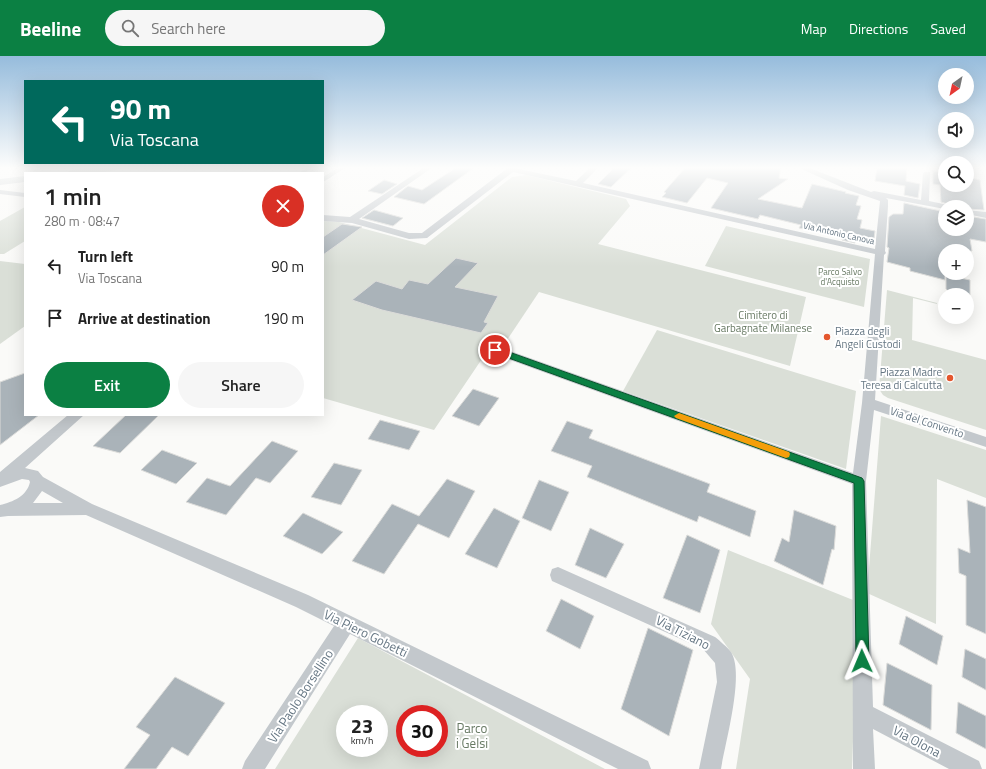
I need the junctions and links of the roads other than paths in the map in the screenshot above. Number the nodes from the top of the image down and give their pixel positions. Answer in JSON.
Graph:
{"nodes":[{"id":1,"x":381,"y":200,"type":"edge"},
{"id":2,"x":468,"y":200,"type":"edge"},
{"id":3,"x":653,"y":200,"type":"edge"},
{"id":4,"x":884,"y":200,"type":"edge"},
{"id":5,"x":910,"y":200,"type":"edge"},
{"id":6,"x":925,"y":203,"type":"joint"},
{"id":7,"x":938,"y":206,"type":"edge"},
{"id":8,"x":974,"y":213,"type":"edge"},
{"id":9,"x":986,"y":216,"type":"edge"},
{"id":10,"x":324,"y":218,"type":"edge"},
{"id":11,"x":352,"y":220,"type":"junction"},
{"id":12,"x":881,"y":253,"type":"junction"},
{"id":13,"x":495,"y":350,"type":"dead end"},
{"id":14,"x":868,"y":403,"type":"junction"},
{"id":15,"x":76,"y":416,"type":"edge"},
{"id":16,"x":986,"y":442,"type":"edge"},
{"id":17,"x":34,"y":454,"type":"junction"},
{"id":18,"x":22,"y":474,"type":"junction"},
{"id":19,"x":0,"y":481,"type":"edge"},
{"id":20,"x":38,"y":481,"type":"junction"},
{"id":21,"x":859,"y":481,"type":"junction"},
{"id":22,"x":87,"y":509,"type":"junction"},
{"id":23,"x":3,"y":511,"type":"edge"},
{"id":24,"x":558,"y":575,"type":"dead end"},
{"id":25,"x":347,"y":623,"type":"junction"},
{"id":26,"x":864,"y":713,"type":"junction"},
{"id":27,"x":253,"y":769,"type":"edge"},
{"id":28,"x":640,"y":769,"type":"edge"},
{"id":29,"x":710,"y":769,"type":"edge"},
{"id":30,"x":864,"y":769,"type":"edge"},
{"id":31,"x":971,"y":769,"type":"edge"}],
"edges":[{"from":1,"to":11,"type":"street"},
{"from":2,"to":11,"type":"street","name":"Via Antonio Canova"},
{"from":3,"to":12,"type":"street","name":"Via Antonio Canova"},
{"from":4,"to":12,"type":"street"},
{"from":5,"to":6,"type":"street"},
{"from":6,"to":7,"type":"street"},
{"from":8,"to":9,"type":"street"},
{"from":10,"to":11,"type":"street","name":"Via Antonio Canova"},
{"from":12,"to":14,"type":"street"},
{"from":13,"to":21,"type":"street"},
{"from":14,"to":16,"type":"street","name":"Via del Convento"},
{"from":14,"to":21,"type":"street"},
{"from":15,"to":17,"type":"street"},
{"from":17,"to":18,"type":"street"},
{"from":17,"to":19,"type":"street"},
{"from":18,"to":19,"type":"street"},
{"from":18,"to":20,"type":"street","name":"Via Piero Gobetti"},
{"from":20,"to":22,"type":"street","name":"Via Piero Gobetti"},
{"from":20,"to":23,"type":"street"},
{"from":21,"to":26,"type":"street"},
{"from":22,"to":23,"type":"street","name":"Via Piero Gobetti"},
{"from":22,"to":25,"type":"street","name":"Via Piero Gobetti"},
{"from":24,"to":29,"type":"street","name":"Via Tiziano"},
{"from":25,"to":27,"type":"street","name":"Via Paolo Borsellino"},
{"from":25,"to":28,"type":"street","name":"Via Piero Gobetti"},
{"from":26,"to":30,"type":"street"},
{"from":26,"to":31,"type":"street","name":"Via Olona"}]}
